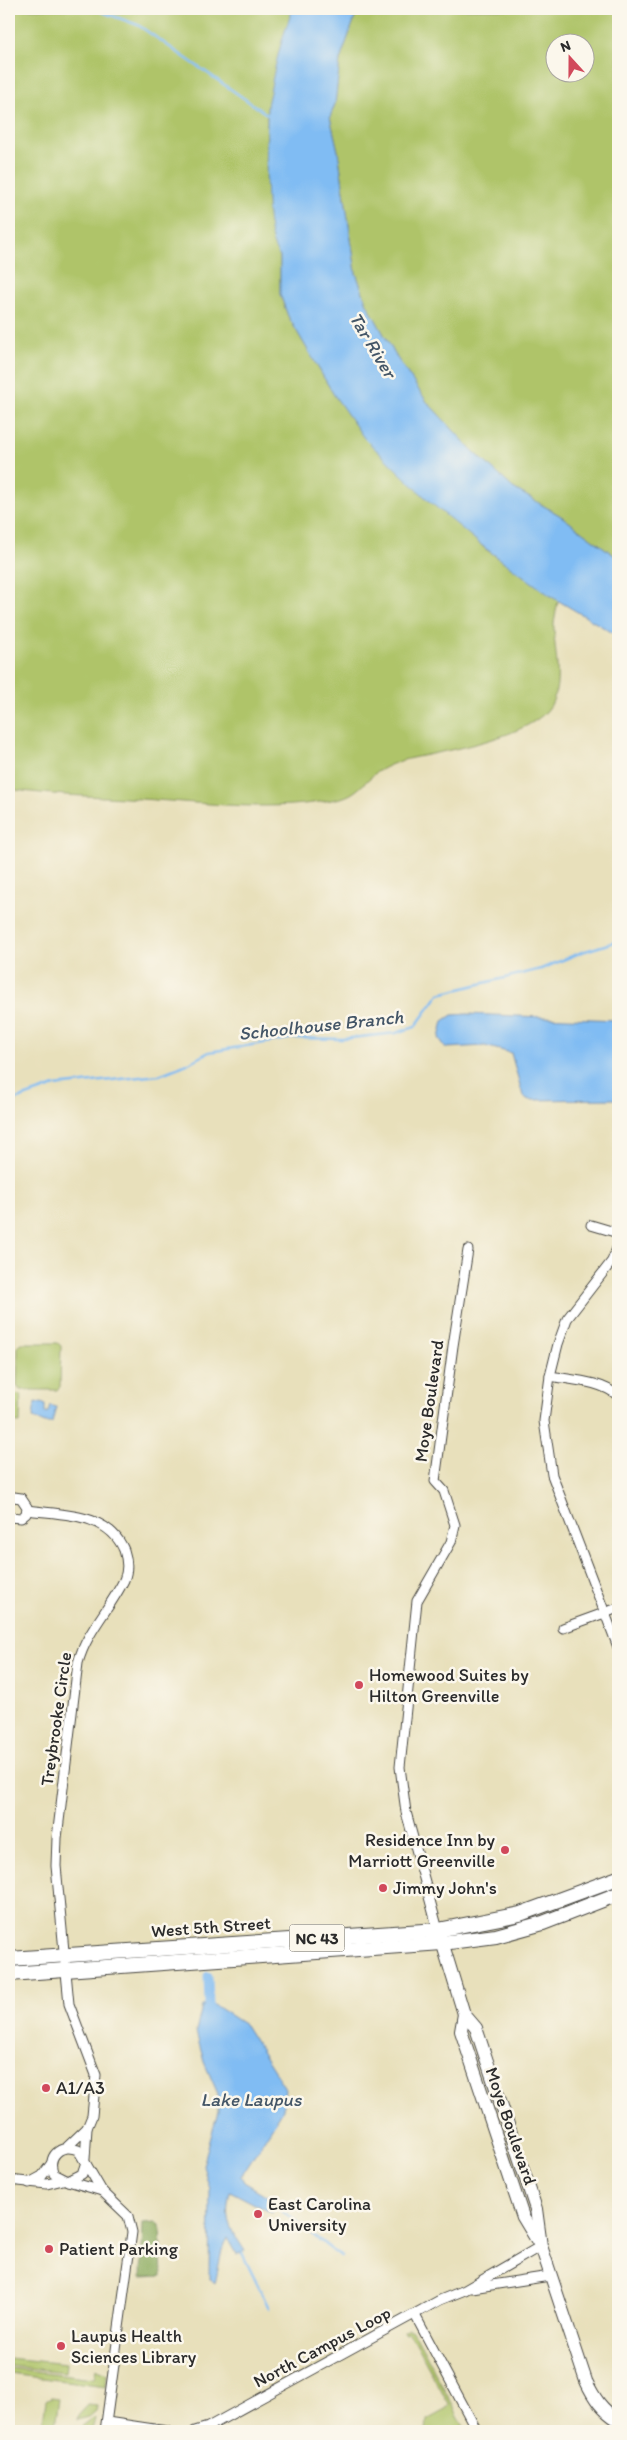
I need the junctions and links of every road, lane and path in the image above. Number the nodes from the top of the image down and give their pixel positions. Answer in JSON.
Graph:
{"nodes":[{"id":1,"x":592,"y":1225,"type":"dead end"},
{"id":2,"x":618,"y":1233,"type":"edge"},
{"id":3,"x":618,"y":1246,"type":"edge"},
{"id":4,"x":468,"y":1250,"type":"dead end"},
{"id":5,"x":550,"y":1376,"type":"junction"},
{"id":6,"x":618,"y":1396,"type":"edge"},
{"id":7,"x":9,"y":1499,"type":"edge"},
{"id":8,"x":27,"y":1510,"type":"junction"},
{"id":9,"x":9,"y":1517,"type":"edge"},
{"id":10,"x":618,"y":1608,"type":"edge"},
{"id":11,"x":606,"y":1612,"type":"junction"},
{"id":12,"x":563,"y":1628,"type":"dead end"},
{"id":13,"x":618,"y":1646,"type":"edge"},
{"id":14,"x":618,"y":1878,"type":"edge"},
{"id":15,"x":618,"y":1894,"type":"edge"},
{"id":16,"x":440,"y":1937,"type":"junction"},
{"id":17,"x":64,"y":1956,"type":"junction"},
{"id":18,"x":9,"y":1960,"type":"edge"},
{"id":19,"x":65,"y":1971,"type":"junction"},
{"id":20,"x":9,"y":1974,"type":"edge"},
{"id":21,"x":87,"y":2128,"type":"junction"},
{"id":22,"x":67,"y":2147,"type":"junction"},
{"id":23,"x":85,"y":2162,"type":"junction"},
{"id":24,"x":51,"y":2164,"type":"junction"},
{"id":25,"x":9,"y":2180,"type":"edge"},
{"id":26,"x":65,"y":2181,"type":"junction"},
{"id":27,"x":29,"y":2183,"type":"junction"},
{"id":28,"x":102,"y":2191,"type":"junction"},
{"id":29,"x":541,"y":2246,"type":"junction"},
{"id":30,"x":550,"y":2276,"type":"junction"},
{"id":31,"x":464,"y":2290,"type":"junction"},
{"id":32,"x":415,"y":2315,"type":"junction"},
{"id":33,"x":618,"y":2420,"type":"edge"},
{"id":34,"x":107,"y":2422,"type":"junction"},
{"id":35,"x":105,"y":2431,"type":"edge"},
{"id":36,"x":167,"y":2431,"type":"edge"},
{"id":37,"x":195,"y":2431,"type":"edge"},
{"id":38,"x":477,"y":2431,"type":"edge"}],
"edges":[{"from":1,"to":2,"type":"street"},
{"from":3,"to":5,"type":"street"},
{"from":4,"to":16,"type":"street","name":"Moye Boulevard"},
{"from":5,"to":6,"type":"street"},
{"from":5,"to":11,"type":"street"},
{"from":7,"to":8,"type":"street","name":"Treybrooke Circle"},
{"from":8,"to":9,"type":"street","name":"Treybrooke Circle"},
{"from":8,"to":17,"type":"street","name":"Treybrooke Circle"},
{"from":10,"to":11,"type":"street"},
{"from":11,"to":12,"type":"street"},
{"from":11,"to":13,"type":"street"},
{"from":14,"to":16,"type":"main road","name":"West 5th Street","number":"NC 43"},
{"from":15,"to":16,"type":"main road","name":"West 5th Street","number":"NC 43"},
{"from":16,"to":17,"type":"main road","name":"West 5th Street","number":"NC 43"},
{"from":16,"to":19,"type":"main road","name":"West 5th Street","number":"NC 43"},
{"from":16,"to":29,"type":"street","name":"Moye Boulevard"},
{"from":17,"to":18,"type":"main road","name":"West 5th Street","number":"NC 43"},
{"from":17,"to":19,"type":"street","name":"Treybrooke Circle"},
{"from":19,"to":20,"type":"main road","name":"West 5th Street","number":"NC 43"},
{"from":19,"to":21,"type":"street","name":"Treybrooke Circle"},
{"from":21,"to":22,"type":"street"},
{"from":21,"to":23,"type":"street","name":"Treybrooke Circle"},
{"from":22,"to":23,"type":"street"},
{"from":22,"to":24,"type":"street"},
{"from":23,"to":26,"type":"street"},
{"from":23,"to":28,"type":"street"},
{"from":24,"to":26,"type":"street"},
{"from":24,"to":27,"type":"street"},
{"from":25,"to":27,"type":"street"},
{"from":26,"to":27,"type":"street"},
{"from":26,"to":28,"type":"street"},
{"from":28,"to":34,"type":"street"},
{"from":29,"to":30,"type":"street","name":"Moye Boulevard"},
{"from":29,"to":31,"type":"street","name":"North Campus Loop"},
{"from":30,"to":31,"type":"street","name":"North Campus Loop"},
{"from":30,"to":33,"type":"street","name":"Moye Boulevard"},
{"from":31,"to":32,"type":"street","name":"North Campus Loop"},
{"from":32,"to":37,"type":"street","name":"North Campus Loop"},
{"from":32,"to":38,"type":"street"},
{"from":34,"to":35,"type":"street"},
{"from":34,"to":36,"type":"street"}]}
